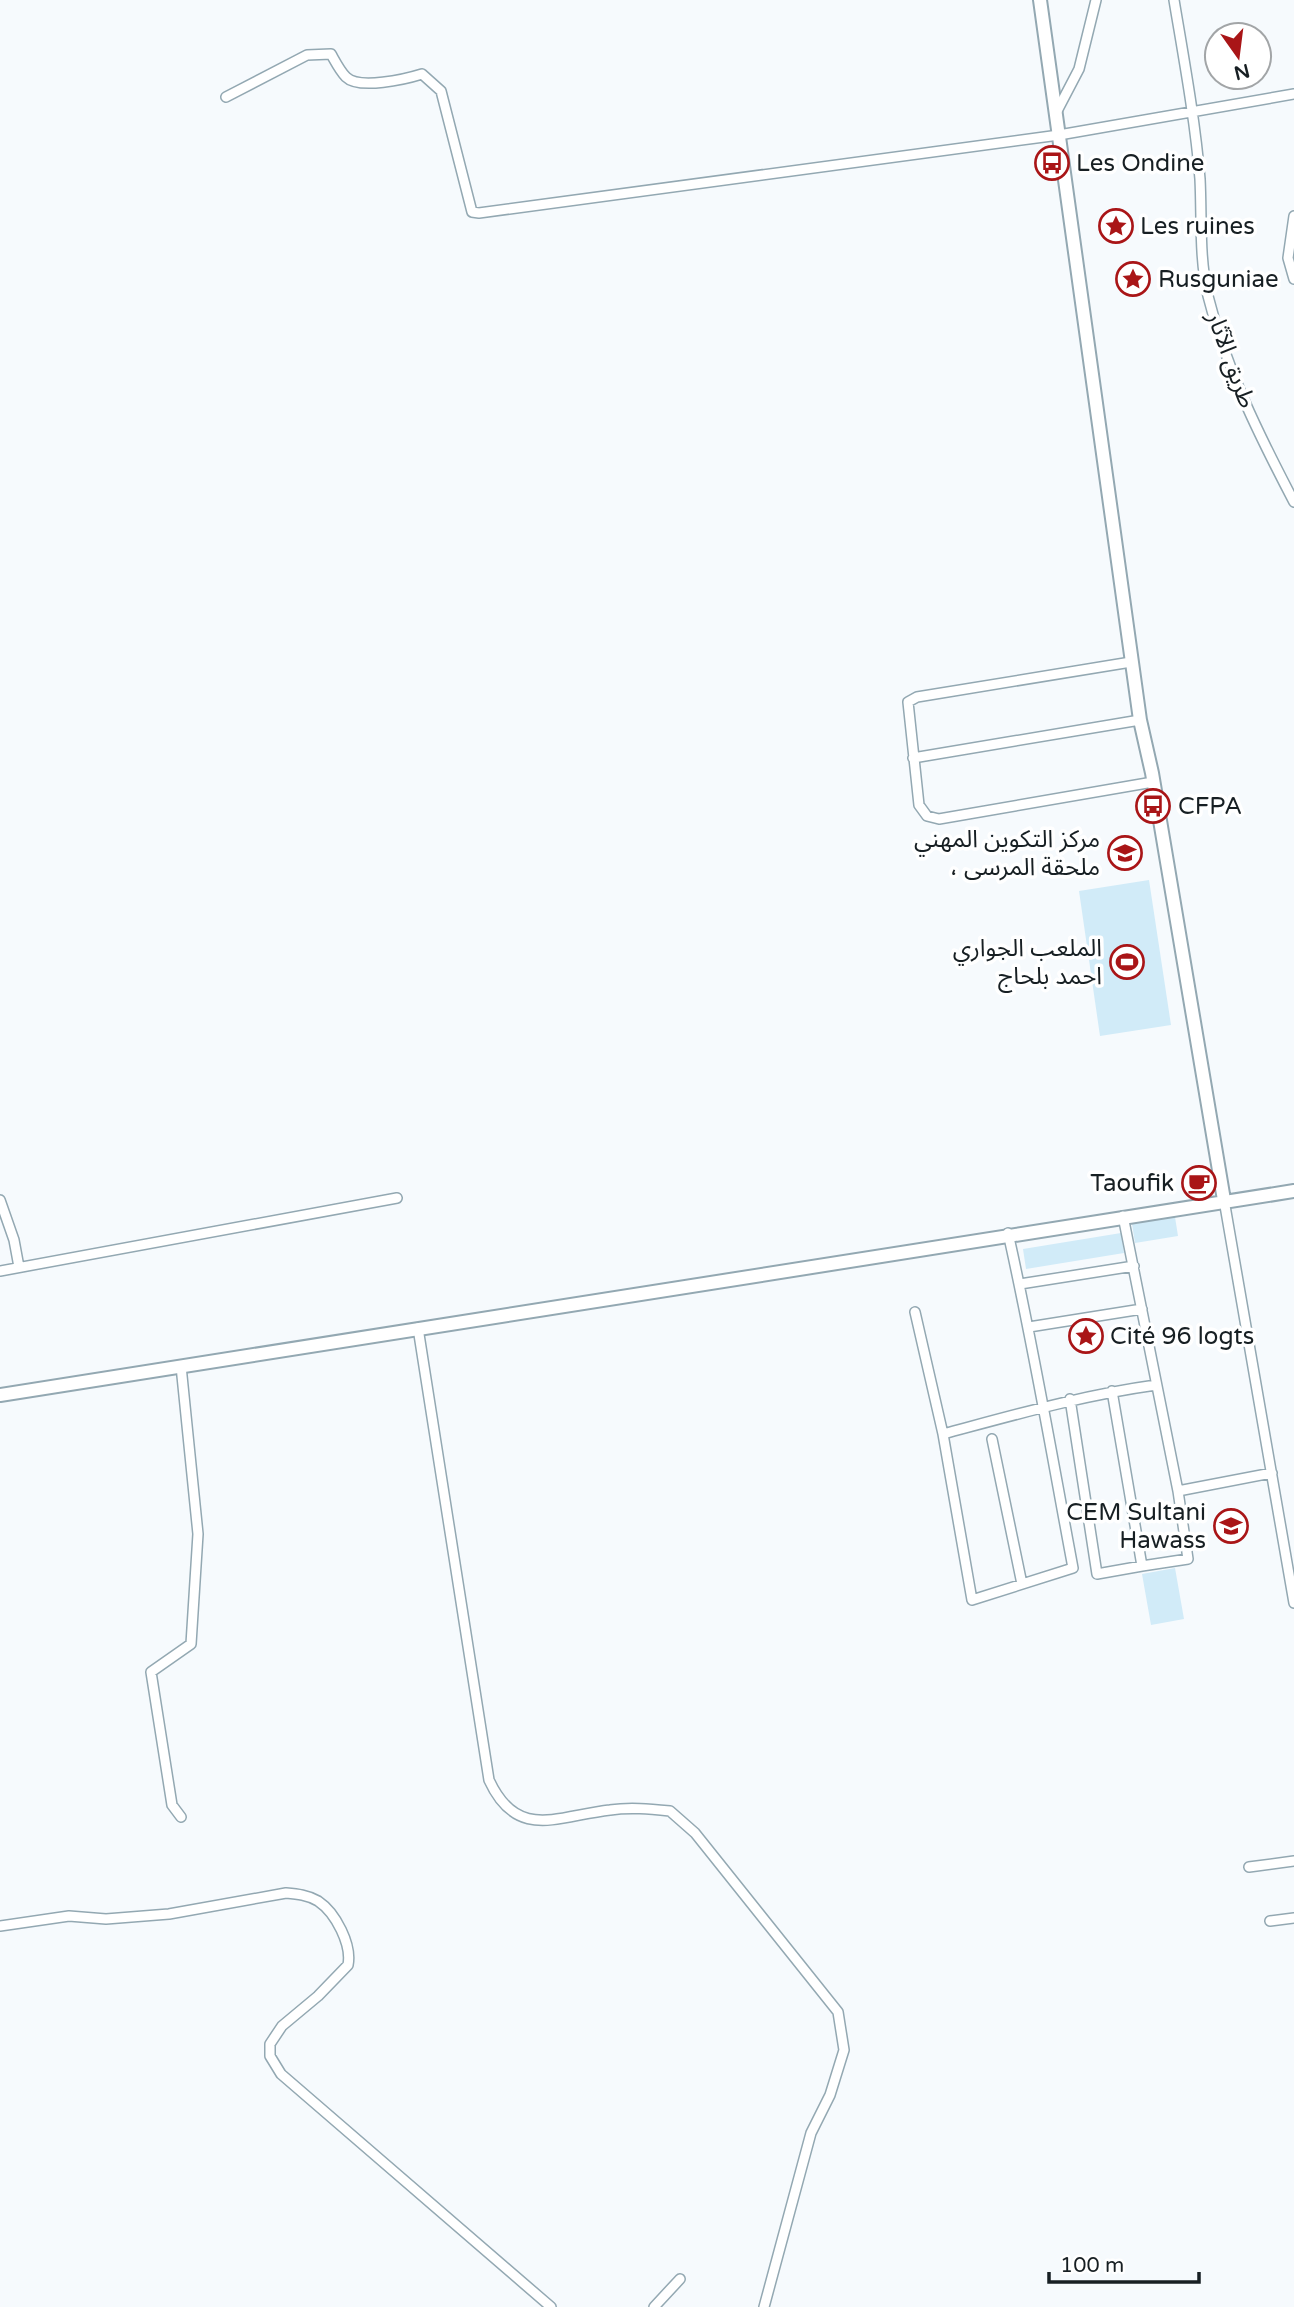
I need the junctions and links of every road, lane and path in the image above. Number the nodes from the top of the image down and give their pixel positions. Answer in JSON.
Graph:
{"nodes":[{"id":1,"x":1040,"y":0,"type":"edge"},
{"id":2,"x":1096,"y":0,"type":"edge"},
{"id":3,"x":1174,"y":0,"type":"edge"},
{"id":4,"x":1294,"y":94,"type":"edge"},
{"id":5,"x":226,"y":97,"type":"dead end"},
{"id":6,"x":1193,"y":110,"type":"junction"},
{"id":7,"x":1056,"y":113,"type":"junction"},
{"id":8,"x":1059,"y":135,"type":"junction"},
{"id":9,"x":1294,"y":216,"type":"edge"},
{"id":10,"x":1294,"y":279,"type":"edge"},
{"id":11,"x":1294,"y":502,"type":"edge"},
{"id":12,"x":1131,"y":662,"type":"junction"},
{"id":13,"x":1140,"y":720,"type":"junction"},
{"id":14,"x":913,"y":758,"type":"junction"},
{"id":15,"x":1153,"y":782,"type":"junction"},
{"id":16,"x":1294,"y":1191,"type":"edge"},
{"id":17,"x":397,"y":1198,"type":"dead end"},
{"id":18,"x":0,"y":1200,"type":"edge"},
{"id":19,"x":1224,"y":1200,"type":"junction"},
{"id":20,"x":1124,"y":1216,"type":"junction"},
{"id":21,"x":1009,"y":1233,"type":"junction"},
{"id":22,"x":1134,"y":1266,"type":"junction"},
{"id":23,"x":19,"y":1267,"type":"junction"},
{"id":24,"x":0,"y":1270,"type":"edge"},
{"id":25,"x":1020,"y":1284,"type":"junction"},
{"id":26,"x":1142,"y":1309,"type":"junction"},
{"id":27,"x":915,"y":1312,"type":"dead end"},
{"id":28,"x":1029,"y":1327,"type":"junction"},
{"id":29,"x":418,"y":1328,"type":"junction"},
{"id":30,"x":181,"y":1366,"type":"junction"},
{"id":31,"x":1156,"y":1385,"type":"junction"},
{"id":32,"x":1112,"y":1391,"type":"junction"},
{"id":33,"x":0,"y":1395,"type":"edge"},
{"id":34,"x":1070,"y":1399,"type":"junction"},
{"id":35,"x":1043,"y":1406,"type":"junction"},
{"id":36,"x":943,"y":1434,"type":"junction"},
{"id":37,"x":992,"y":1438,"type":"dead end"},
{"id":38,"x":1272,"y":1473,"type":"junction"},
{"id":39,"x":1178,"y":1491,"type":"junction"},
{"id":40,"x":1142,"y":1566,"type":"junction"},
{"id":41,"x":1022,"y":1584,"type":"junction"},
{"id":42,"x":1294,"y":1603,"type":"edge"},
{"id":43,"x":181,"y":1817,"type":"dead end"},
{"id":44,"x":1294,"y":1861,"type":"edge"},
{"id":45,"x":1249,"y":1867,"type":"dead end"},
{"id":46,"x":1294,"y":1918,"type":"edge"},
{"id":47,"x":1270,"y":1921,"type":"dead end"},
{"id":48,"x":0,"y":1926,"type":"edge"},
{"id":49,"x":680,"y":2279,"type":"dead end"},
{"id":50,"x":551,"y":2307,"type":"edge"},
{"id":51,"x":654,"y":2307,"type":"edge"},
{"id":52,"x":764,"y":2307,"type":"edge"}],
"edges":[{"from":1,"to":7,"type":"main road"},
{"from":2,"to":7,"type":"street"},
{"from":3,"to":6,"type":"street","name":"طريق الآثار"},
{"from":4,"to":6,"type":"street"},
{"from":5,"to":8,"type":"street"},
{"from":6,"to":8,"type":"street"},
{"from":6,"to":11,"type":"street","name":"طريق الآثار"},
{"from":7,"to":8,"type":"main road"},
{"from":8,"to":12,"type":"main road"},
{"from":9,"to":10,"type":"street"},
{"from":12,"to":13,"type":"main road"},
{"from":12,"to":14,"type":"street"},
{"from":13,"to":14,"type":"street"},
{"from":13,"to":15,"type":"main road"},
{"from":14,"to":15,"type":"street"},
{"from":15,"to":19,"type":"main road"},
{"from":16,"to":19,"type":"main road"},
{"from":17,"to":23,"type":"street"},
{"from":18,"to":23,"type":"street"},
{"from":19,"to":20,"type":"main road"},
{"from":19,"to":38,"type":"street"},
{"from":20,"to":21,"type":"main road"},
{"from":20,"to":22,"type":"street"},
{"from":21,"to":25,"type":"street"},
{"from":21,"to":29,"type":"main road"},
{"from":22,"to":25,"type":"street"},
{"from":22,"to":26,"type":"street"},
{"from":23,"to":24,"type":"street"},
{"from":25,"to":28,"type":"street"},
{"from":26,"to":28,"type":"street"},
{"from":26,"to":31,"type":"street"},
{"from":27,"to":36,"type":"street"},
{"from":28,"to":35,"type":"street"},
{"from":29,"to":30,"type":"main road"},
{"from":29,"to":52,"type":"street"},
{"from":30,"to":33,"type":"main road"},
{"from":30,"to":43,"type":"street"},
{"from":31,"to":32,"type":"street"},
{"from":31,"to":39,"type":"street"},
{"from":32,"to":34,"type":"street"},
{"from":32,"to":40,"type":"street"},
{"from":34,"to":35,"type":"street"},
{"from":34,"to":40,"type":"street"},
{"from":35,"to":36,"type":"street"},
{"from":35,"to":41,"type":"street"},
{"from":36,"to":41,"type":"street"},
{"from":37,"to":41,"type":"street"},
{"from":38,"to":39,"type":"street"},
{"from":38,"to":42,"type":"street"},
{"from":39,"to":40,"type":"street"},
{"from":44,"to":45,"type":"street"},
{"from":46,"to":47,"type":"street"},
{"from":48,"to":50,"type":"street"},
{"from":49,"to":51,"type":"street"}]}
